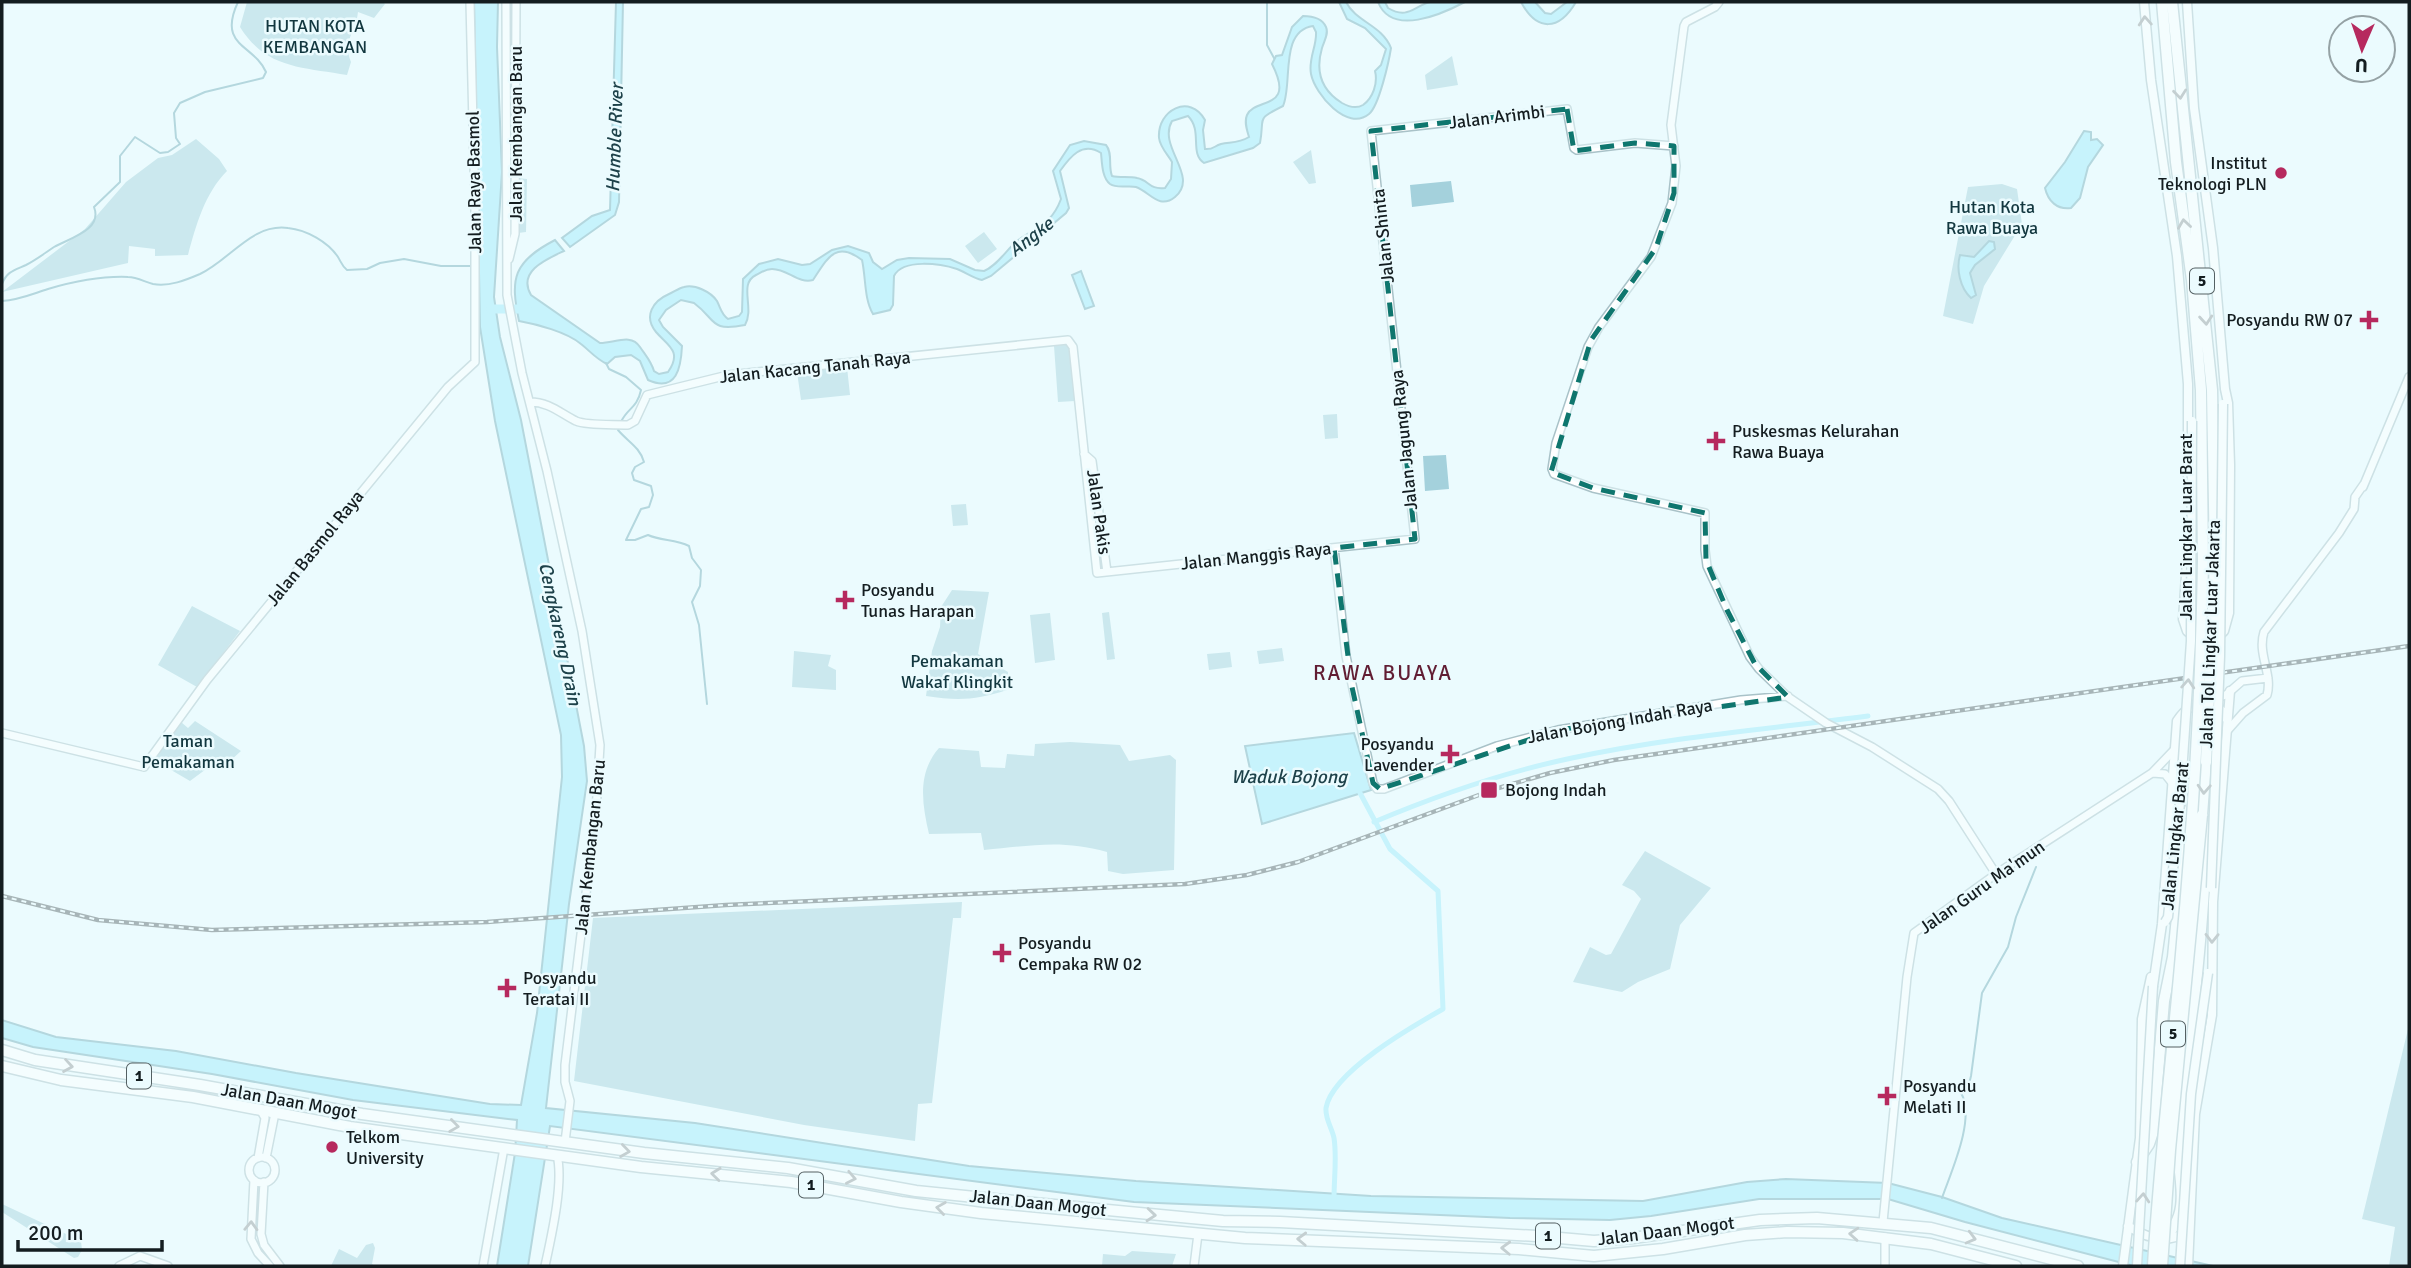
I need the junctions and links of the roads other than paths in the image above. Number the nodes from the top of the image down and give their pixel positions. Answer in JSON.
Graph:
{"nodes":[{"id":1,"x":470,"y":2,"type":"edge"},
{"id":2,"x":506,"y":2,"type":"edge"},
{"id":3,"x":516,"y":2,"type":"edge"},
{"id":4,"x":1719,"y":2,"type":"edge"},
{"id":5,"x":2144,"y":2,"type":"edge"},
{"id":6,"x":2162,"y":2,"type":"edge"},
{"id":7,"x":2172,"y":2,"type":"edge"},
{"id":8,"x":2187,"y":2,"type":"edge"},
{"id":9,"x":1371,"y":131,"type":"joint"},
{"id":10,"x":1674,"y":146,"type":"junction"},
{"id":11,"x":507,"y":265,"type":"junction"},
{"id":12,"x":1068,"y":340,"type":"joint"},
{"id":13,"x":1393,"y":341,"type":"joint"},
{"id":14,"x":475,"y":362,"type":"joint"},
{"id":15,"x":2409,"y":377,"type":"edge"},
{"id":16,"x":2225,"y":389,"type":"junction"},
{"id":17,"x":530,"y":402,"type":"junction"},
{"id":18,"x":2189,"y":411,"type":"junction"},
{"id":19,"x":1084,"y":454,"type":"junction"},
{"id":20,"x":1415,"y":539,"type":"joint"},
{"id":21,"x":1334,"y":548,"type":"junction"},
{"id":22,"x":1107,"y":572,"type":"junction"},
{"id":23,"x":1097,"y":573,"type":"joint"},
{"id":24,"x":2268,"y":678,"type":"junction"},
{"id":25,"x":2230,"y":691,"type":"junction"},
{"id":26,"x":1788,"y":696,"type":"junction"},
{"id":27,"x":2204,"y":702,"type":"junction"},
{"id":28,"x":2228,"y":726,"type":"junction"},
{"id":29,"x":2,"y":733,"type":"edge"},
{"id":30,"x":2175,"y":750,"type":"junction"},
{"id":31,"x":2152,"y":773,"type":"junction"},
{"id":32,"x":2173,"y":785,"type":"junction"},
{"id":33,"x":2193,"y":802,"type":"junction"},
{"id":34,"x":2202,"y":815,"type":"junction"},
{"id":35,"x":1996,"y":874,"type":"junction"},
{"id":36,"x":2213,"y":901,"type":"junction"},
{"id":37,"x":2164,"y":923,"type":"junction"},
{"id":38,"x":2212,"y":964,"type":"junction"},
{"id":39,"x":2156,"y":965,"type":"junction"},
{"id":40,"x":2,"y":1050,"type":"edge"},
{"id":41,"x":2,"y":1066,"type":"edge"},
{"id":42,"x":194,"y":1084,"type":"junction"},
{"id":43,"x":193,"y":1097,"type":"junction"},
{"id":44,"x":276,"y":1100,"type":"junction"},
{"id":45,"x":261,"y":1111,"type":"junction"},
{"id":46,"x":275,"y":1113,"type":"junction"},
{"id":47,"x":563,"y":1138,"type":"junction"},
{"id":48,"x":509,"y":1149,"type":"junction"},
{"id":49,"x":262,"y":1158,"type":"junction"},
{"id":50,"x":559,"y":1158,"type":"junction"},
{"id":51,"x":2137,"y":1162,"type":"junction"},
{"id":52,"x":2179,"y":1166,"type":"junction"},
{"id":53,"x":254,"y":1180,"type":"junction"},
{"id":54,"x":264,"y":1182,"type":"junction"},
{"id":55,"x":2191,"y":1183,"type":"junction"},
{"id":56,"x":1883,"y":1222,"type":"junction"},
{"id":57,"x":1355,"y":1226,"type":"junction"},
{"id":58,"x":2128,"y":1226,"type":"junction"},
{"id":59,"x":1372,"y":1227,"type":"junction"},
{"id":60,"x":2189,"y":1231,"type":"junction"},
{"id":61,"x":1198,"y":1234,"type":"junction"},
{"id":62,"x":1885,"y":1237,"type":"junction"},
{"id":63,"x":2161,"y":1239,"type":"junction"},
{"id":64,"x":1354,"y":1241,"type":"junction"},
{"id":65,"x":1370,"y":1242,"type":"junction"},
{"id":66,"x":1970,"y":1253,"type":"junction"},
{"id":67,"x":119,"y":1266,"type":"edge"},
{"id":68,"x":168,"y":1266,"type":"edge"},
{"id":69,"x":270,"y":1266,"type":"edge"},
{"id":70,"x":279,"y":1266,"type":"edge"},
{"id":71,"x":483,"y":1266,"type":"edge"},
{"id":72,"x":545,"y":1266,"type":"edge"},
{"id":73,"x":1194,"y":1266,"type":"edge"},
{"id":74,"x":1885,"y":1266,"type":"edge"},
{"id":75,"x":1996,"y":1266,"type":"edge"},
{"id":76,"x":2016,"y":1266,"type":"edge"},
{"id":77,"x":2078,"y":1266,"type":"edge"},
{"id":78,"x":2123,"y":1266,"type":"edge"},
{"id":79,"x":2137,"y":1266,"type":"edge"},
{"id":80,"x":2153,"y":1266,"type":"edge"},
{"id":81,"x":2162,"y":1266,"type":"edge"},
{"id":82,"x":2180,"y":1266,"type":"edge"},
{"id":83,"x":2188,"y":1266,"type":"edge"}],
"edges":[{"from":1,"to":14,"type":"street","name":"Jalan Raya Basmol"},
{"from":2,"to":11,"type":"street","name":"Jalan Kembangan Baru"},
{"from":3,"to":11,"type":"street","name":"Jalan Kembangan Baru"},
{"from":4,"to":10,"type":"street"},
{"from":18,"to":5,"type":"main road","name":"Jalan Lingkar Luar Barat","one_way":true},
{"from":33,"to":6,"type":"highway","name":"Jalan Tol Lingkar Luar Jakarta","number":"5","one_way":true,"bridge":true},
{"from":7,"to":34,"type":"highway","name":"Jalan Tol Lingkar Luar Jakarta","number":"5","one_way":true,"bridge":true},
{"from":8,"to":16,"type":"main road","name":"Jalan Lingkar Luar Barat"},
{"from":9,"to":10,"type":"street","name":"Jalan Arimbi"},
{"from":9,"to":13,"type":"street","name":"Jalan Shinta"},
{"from":10,"to":26,"type":"street"},
{"from":11,"to":17,"type":"street","name":"Jalan Kembangan Baru"},
{"from":12,"to":17,"type":"street","name":"Jalan Kacang Tanah Raya"},
{"from":12,"to":19,"type":"street","name":"Jalan Pakis"},
{"from":13,"to":20,"type":"street","name":"Jalan Jagung Raya"},
{"from":14,"to":29,"type":"street","name":"Jalan Basmol Raya"},
{"from":15,"to":24,"type":"street"},
{"from":16,"to":18,"type":"main road","name":"Jalan Lingkar Luar Barat"},
{"from":16,"to":36,"type":"main road","name":"Jalan Lingkar Barat","bridge":true},
{"from":17,"to":47,"type":"street","name":"Jalan Kembangan Baru"},
{"from":37,"to":18,"type":"main road","name":"Jalan Lingkar Barat","one_way":true,"bridge":true},
{"from":19,"to":22,"type":"street","name":"Jalan Pakis"},
{"from":19,"to":23,"type":"street","name":"Jalan Pakis"},
{"from":20,"to":21,"type":"street","name":"Jalan Manggis Raya"},
{"from":21,"to":22,"type":"street","name":"Jalan Manggis Raya"},
{"from":21,"to":26,"type":"street","name":"Jalan Bojong Indah Raya"},
{"from":22,"to":23,"type":"street","name":"Jalan Manggis Raya"},
{"from":24,"to":25,"type":"street"},
{"from":24,"to":28,"type":"street"},
{"from":25,"to":27,"type":"street"},
{"from":25,"to":28,"type":"main road"},
{"from":26,"to":35,"type":"street"},
{"from":27,"to":28,"type":"main road"},
{"from":27,"to":30,"type":"main road","name":"Jalan Lingkar Barat"},
{"from":28,"to":36,"type":"main road","name":"Jalan Lingkar Barat"},
{"from":30,"to":31,"type":"street","name":"Jalan Guru Ma'mun"},
{"from":30,"to":32,"type":"main road","name":"Jalan Lingkar Barat"},
{"from":31,"to":32,"type":"street"},
{"from":31,"to":35,"type":"street","name":"Jalan Guru Ma'mun"},
{"from":32,"to":37,"type":"main road","name":"Jalan Lingkar Barat"},
{"from":33,"to":51,"type":"highway","bridge":true},
{"from":33,"to":80,"type":"highway","name":"Jalan Tol Lingkar Luar Jakarta","number":"5","bridge":true},
{"from":34,"to":52,"type":"highway"},
{"from":34,"to":81,"type":"highway","name":"Jalan Tol Lingkar Luar Jakarta","number":"5","bridge":true},
{"from":35,"to":56,"type":"street","name":"Jalan Guru Ma'mun"},
{"from":36,"to":38,"type":"main road","name":"Jalan Lingkar Barat","one_way":true},
{"from":37,"to":39,"type":"main road","name":"Jalan Lingkar Barat"},
{"from":38,"to":55,"type":"main road","name":"Jalan Lingkar Barat"},
{"from":38,"to":82,"type":"main road","name":"Jalan Lingkar Barat","bridge":true},
{"from":39,"to":51,"type":"main road","name":"Jalan Lingkar Barat"},
{"from":79,"to":39,"type":"main road","name":"Jalan Lingkar Barat","one_way":true,"bridge":true},
{"from":40,"to":42,"type":"highway","name":"Jalan Daan Mogot","number":"1","one_way":true},
{"from":41,"to":43,"type":"highway","name":"Jalan Daan Mogot","number":"1"},
{"from":42,"to":43,"type":"highway"},
{"from":42,"to":44,"type":"highway","name":"Jalan Daan Mogot","number":"1"},
{"from":43,"to":45,"type":"highway","name":"Jalan Daan Mogot","number":"1"},
{"from":44,"to":46,"type":"highway"},
{"from":44,"to":47,"type":"highway","name":"Jalan Daan Mogot","number":"1","one_way":true},
{"from":45,"to":46,"type":"highway","name":"Jalan Daan Mogot","number":"1"},
{"from":45,"to":49,"type":"street"},
{"from":46,"to":48,"type":"highway","name":"Jalan Daan Mogot","number":"1"},
{"from":46,"to":49,"type":"street"},
{"from":47,"to":57,"type":"highway","name":"Jalan Daan Mogot","number":"1","one_way":true},
{"from":48,"to":50,"type":"highway","name":"Jalan Daan Mogot","number":"1"},
{"from":48,"to":71,"type":"street"},
{"from":49,"to":53,"type":"street"},
{"from":49,"to":54,"type":"street"},
{"from":61,"to":50,"type":"highway","name":"Jalan Daan Mogot","number":"1","one_way":true},
{"from":50,"to":72,"type":"street"},
{"from":51,"to":58,"type":"main road","name":"Jalan Lingkar Barat"},
{"from":52,"to":55,"type":"highway"},
{"from":52,"to":63,"type":"highway"},
{"from":53,"to":54,"type":"street"},
{"from":69,"to":53,"type":"street","one_way":true},
{"from":54,"to":70,"type":"street"},
{"from":55,"to":60,"type":"main road","name":"Jalan Lingkar Barat"},
{"from":56,"to":59,"type":"highway","name":"Jalan Daan Mogot","number":"1"},
{"from":56,"to":77,"type":"highway","name":"Jalan Daan Mogot","number":"1","one_way":true},
{"from":57,"to":59,"type":"highway","name":"Jalan Daan Mogot","number":"1"},
{"from":57,"to":64,"type":"highway"},
{"from":58,"to":63,"type":"main road"},
{"from":58,"to":78,"type":"main road","name":"Jalan Lingkar Barat"},
{"from":59,"to":65,"type":"highway"},
{"from":60,"to":63,"type":"main road"},
{"from":60,"to":83,"type":"main road","name":"Jalan Lingkar Barat"},
{"from":64,"to":61,"type":"highway","name":"Jalan Daan Mogot","number":"1","one_way":true},
{"from":61,"to":73,"type":"street"},
{"from":62,"to":65,"type":"highway","name":"Jalan Daan Mogot","number":"1","one_way":true},
{"from":62,"to":66,"type":"highway","name":"Jalan Daan Mogot","number":"1"},
{"from":62,"to":74,"type":"street"},
{"from":64,"to":65,"type":"highway","name":"Jalan Daan Mogot","number":"1"},
{"from":66,"to":75,"type":"highway"},
{"from":66,"to":76,"type":"highway","name":"Jalan Daan Mogot","number":"1"},
{"from":67,"to":68,"type":"street"}]}
